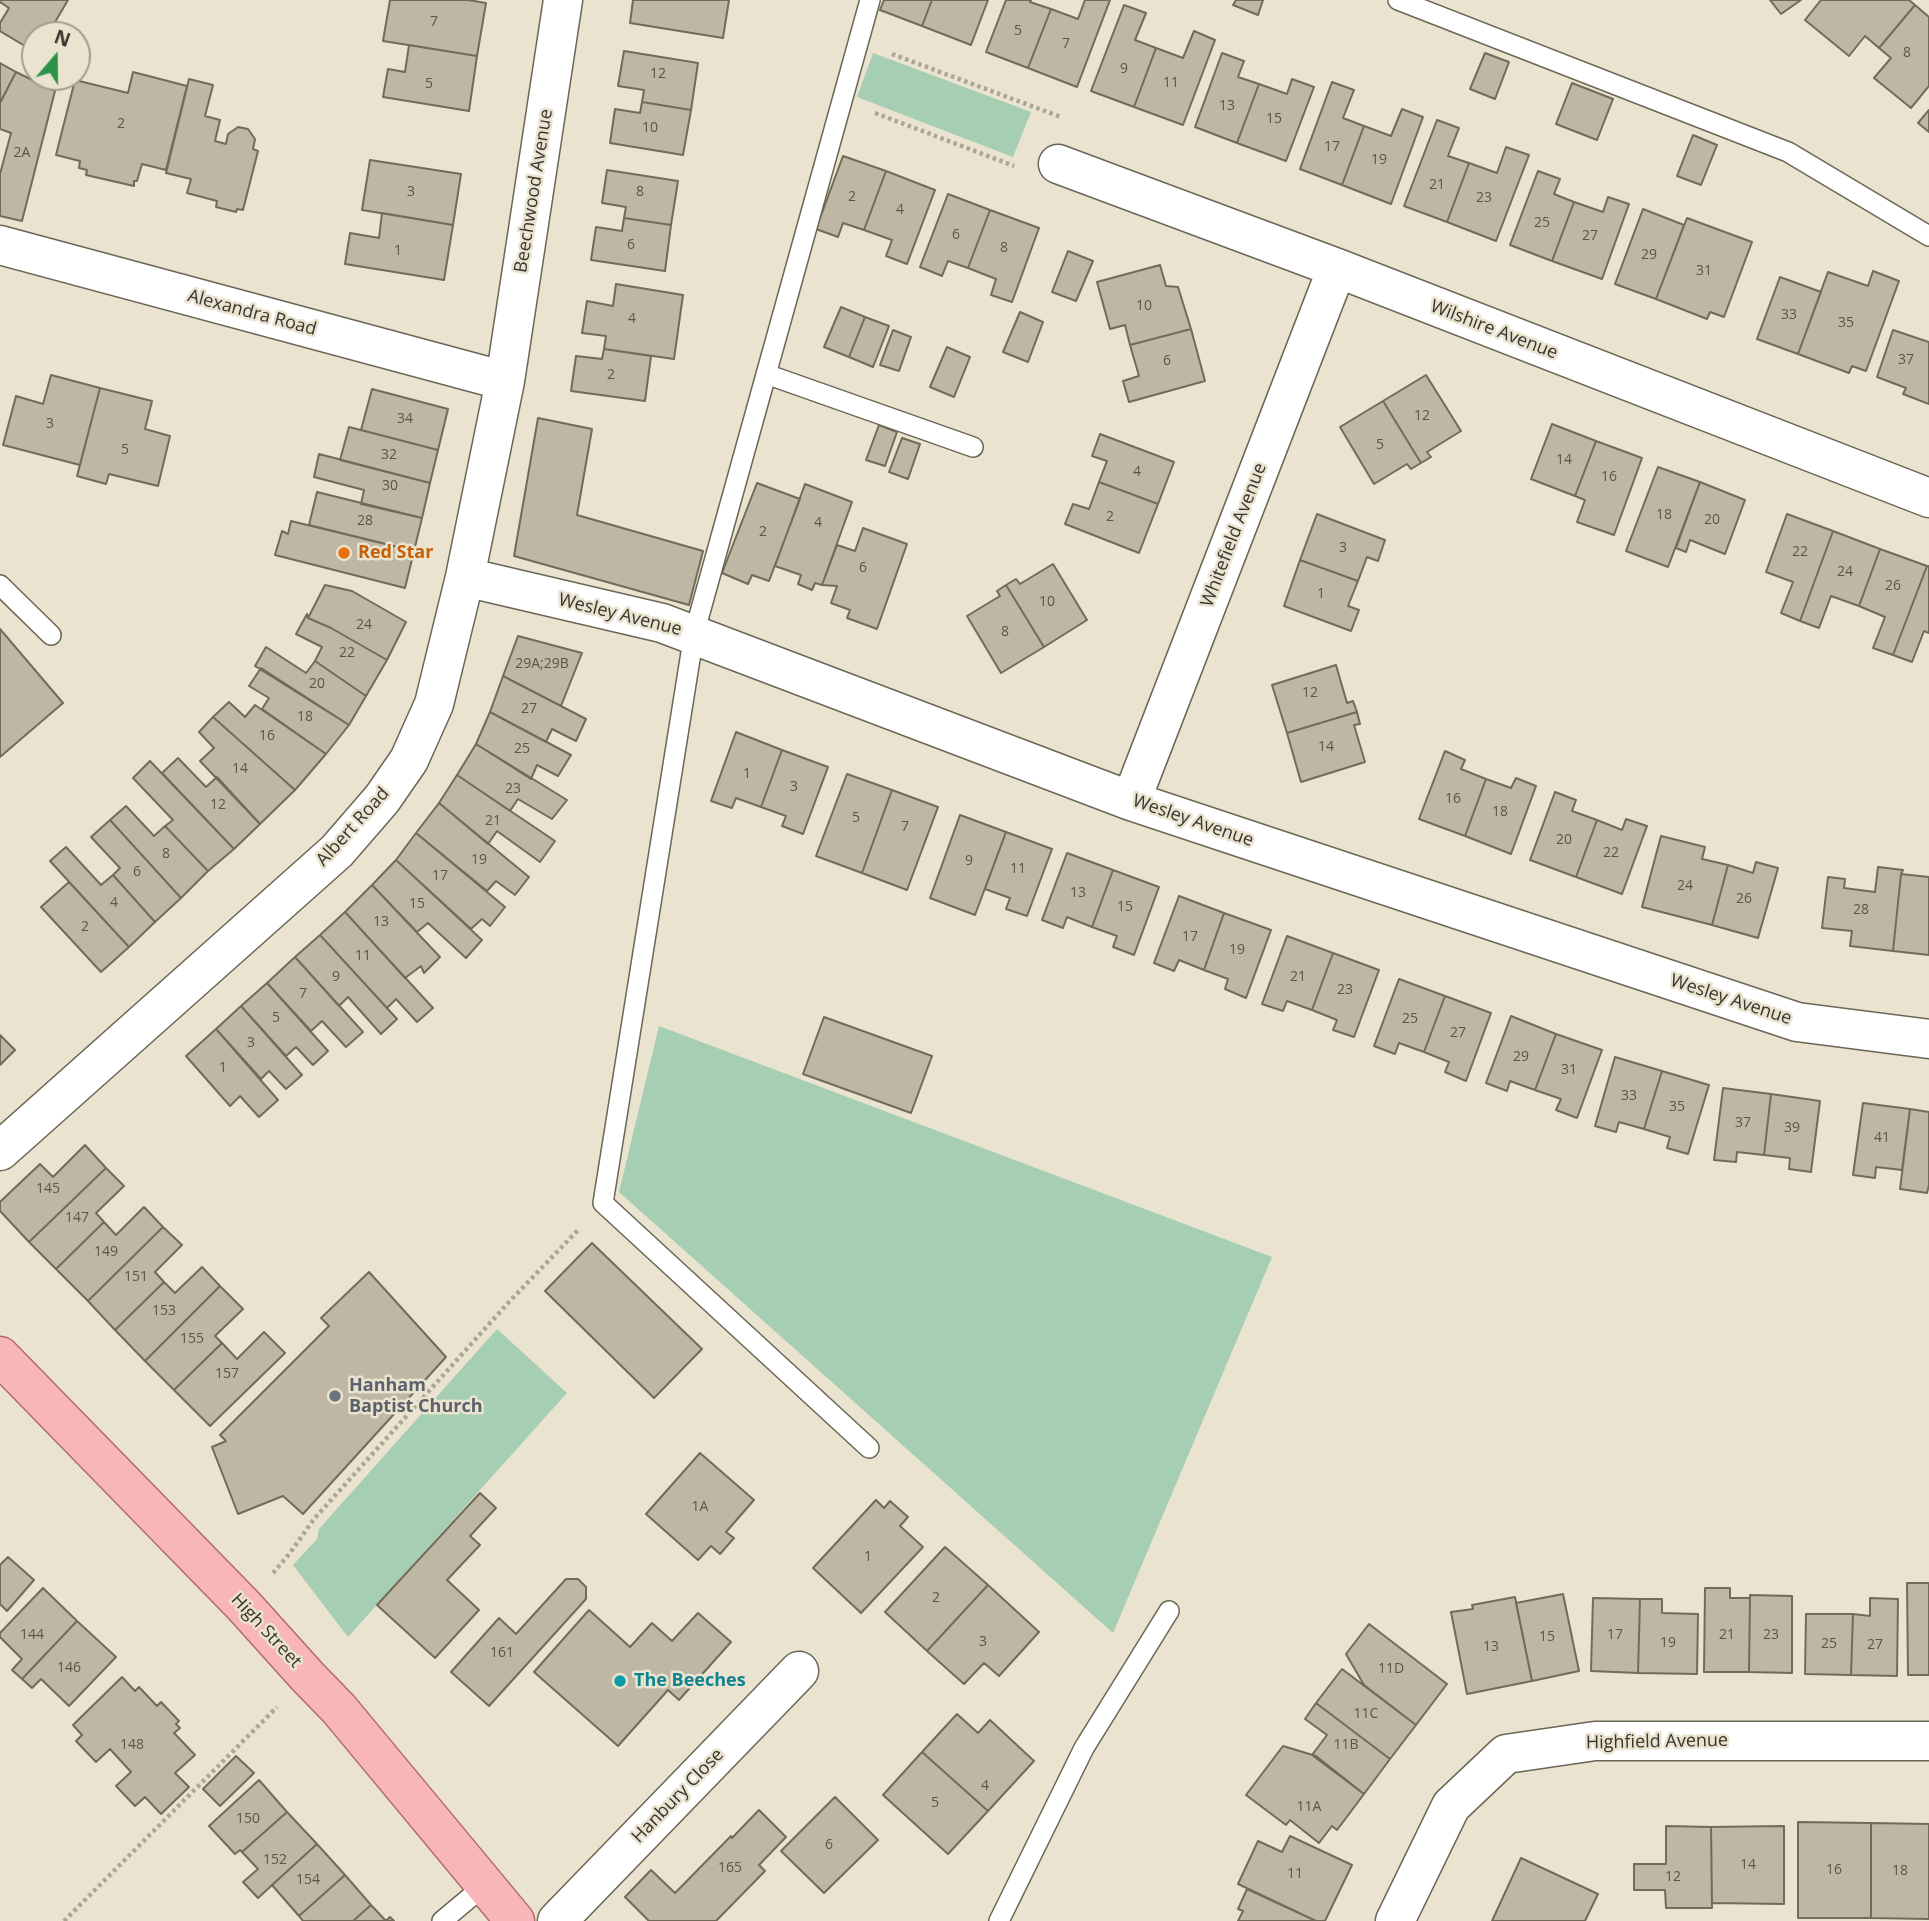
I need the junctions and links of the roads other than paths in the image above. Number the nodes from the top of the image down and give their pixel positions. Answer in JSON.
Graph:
{"nodes":[{"id":1,"x":563,"y":0,"type":"edge"},
{"id":2,"x":870,"y":0,"type":"edge"},
{"id":3,"x":1398,"y":0,"type":"edge"},
{"id":4,"x":1058,"y":164,"type":"road end"},
{"id":5,"x":1929,"y":236,"type":"edge"},
{"id":6,"x":0,"y":245,"type":"edge"},
{"id":7,"x":1337,"y":268,"type":"junction"},
{"id":8,"x":766,"y":374,"type":"junction"},
{"id":9,"x":505,"y":381,"type":"junction"},
{"id":10,"x":973,"y":447,"type":"dead end"},
{"id":11,"x":1929,"y":498,"type":"edge"},
{"id":12,"x":465,"y":577,"type":"junction"},
{"id":13,"x":0,"y":585,"type":"edge"},
{"id":14,"x":694,"y":634,"type":"junction"},
{"id":15,"x":51,"y":635,"type":"dead end"},
{"id":16,"x":1132,"y":801,"type":"junction"},
{"id":17,"x":1929,"y":1039,"type":"edge"},
{"id":18,"x":0,"y":1151,"type":"edge"},
{"id":19,"x":0,"y":1356,"type":"edge"},
{"id":20,"x":869,"y":1448,"type":"dead end"},
{"id":21,"x":1169,"y":1611,"type":"dead end"},
{"id":22,"x":799,"y":1671,"type":"dead end"},
{"id":23,"x":1929,"y":1741,"type":"edge"},
{"id":24,"x":485,"y":1885,"type":"junction"},
{"id":25,"x":442,"y":1921,"type":"edge"},
{"id":26,"x":515,"y":1921,"type":"edge"},
{"id":27,"x":557,"y":1921,"type":"edge"},
{"id":28,"x":999,"y":1921,"type":"edge"},
{"id":29,"x":1395,"y":1921,"type":"edge"}],
"edges":[{"from":1,"to":9,"type":"street","name":"Beechwood Avenue"},
{"from":2,"to":8,"type":"lane"},
{"from":3,"to":5,"type":"lane"},
{"from":4,"to":7,"type":"street","name":"Wilshire Avenue"},
{"from":6,"to":9,"type":"street","name":"Alexandra Road"},
{"from":7,"to":11,"type":"street","name":"Wilshire Avenue"},
{"from":7,"to":16,"type":"street","name":"Whitefield Avenue"},
{"from":8,"to":10,"type":"lane"},
{"from":8,"to":14,"type":"lane"},
{"from":9,"to":12,"type":"street","name":"Albert Road"},
{"from":12,"to":14,"type":"street","name":"Wesley Avenue"},
{"from":12,"to":18,"type":"street","name":"Albert Road"},
{"from":13,"to":15,"type":"lane"},
{"from":14,"to":16,"type":"street","name":"Wesley Avenue"},
{"from":14,"to":20,"type":"lane"},
{"from":16,"to":17,"type":"street","name":"Wesley Avenue"},
{"from":19,"to":24,"type":"main road","name":"High Street"},
{"from":21,"to":28,"type":"lane"},
{"from":22,"to":27,"type":"street","name":"Hanbury Close"},
{"from":23,"to":29,"type":"street","name":"Highfield Avenue"},
{"from":24,"to":25,"type":"lane"},
{"from":24,"to":26,"type":"main road","name":"High Street"}]}
